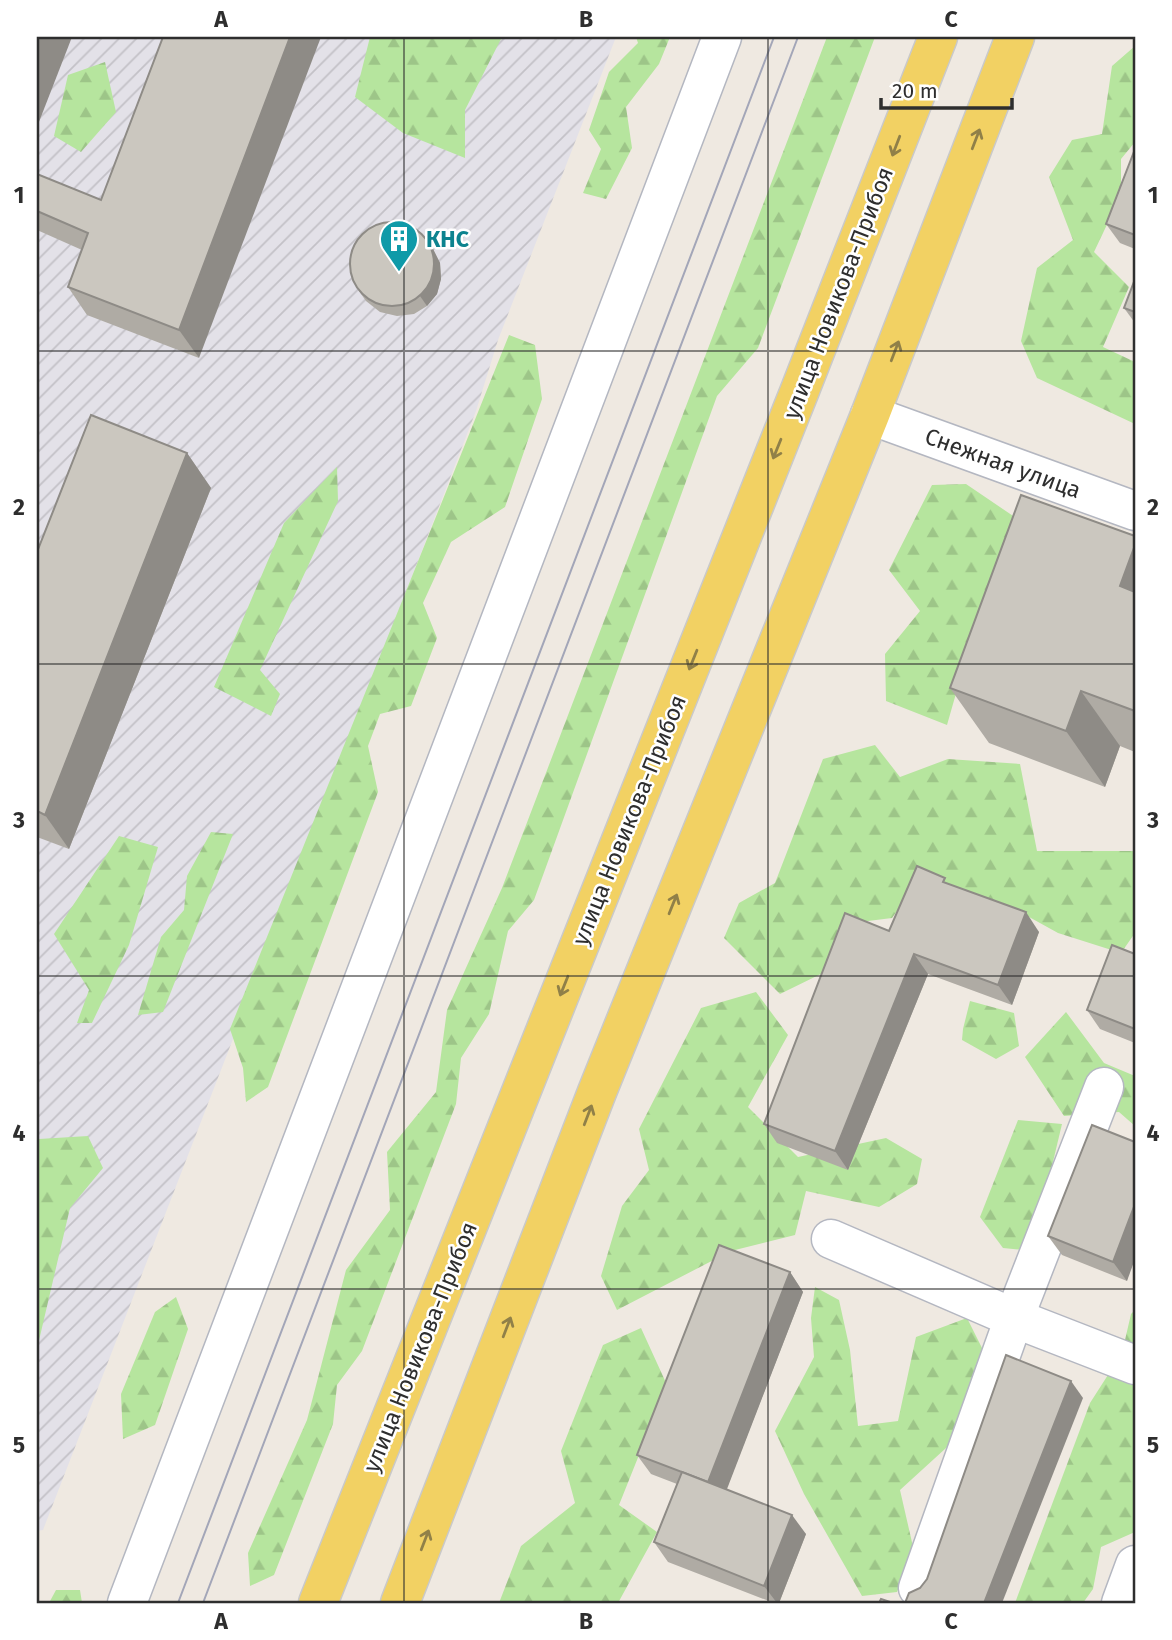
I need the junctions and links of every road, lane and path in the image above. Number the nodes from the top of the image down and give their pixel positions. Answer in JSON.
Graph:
{"nodes":[{"id":1,"x":722,"y":37,"type":"edge"},
{"id":2,"x":938,"y":37,"type":"edge"},
{"id":3,"x":1015,"y":37,"type":"edge"},
{"id":4,"x":870,"y":415,"type":"junction"},
{"id":5,"x":1135,"y":511,"type":"edge"},
{"id":6,"x":1104,"y":1087,"type":"dead end"},
{"id":7,"x":831,"y":1239,"type":"dead end"},
{"id":8,"x":1014,"y":1318,"type":"junction"},
{"id":9,"x":1135,"y":1365,"type":"edge"},
{"id":10,"x":1135,"y":1564,"type":"edge"},
{"id":11,"x":918,"y":1588,"type":"edge"},
{"id":12,"x":127,"y":1603,"type":"edge"},
{"id":13,"x":318,"y":1603,"type":"edge"},
{"id":14,"x":400,"y":1603,"type":"edge"},
{"id":15,"x":1121,"y":1603,"type":"edge"}],
"edges":[{"from":1,"to":12,"type":"street"},
{"from":2,"to":13,"type":"main road","name":"улица Новикова-Прибоя","one_way":true},
{"from":4,"to":3,"type":"main road","one_way":true},
{"from":4,"to":5,"type":"street","name":"Снежная улица"},
{"from":14,"to":4,"type":"main road","one_way":true},
{"from":6,"to":8,"type":"street"},
{"from":7,"to":8,"type":"street"},
{"from":8,"to":9,"type":"street"},
{"from":8,"to":11,"type":"street"},
{"from":10,"to":15,"type":"street"}]}
